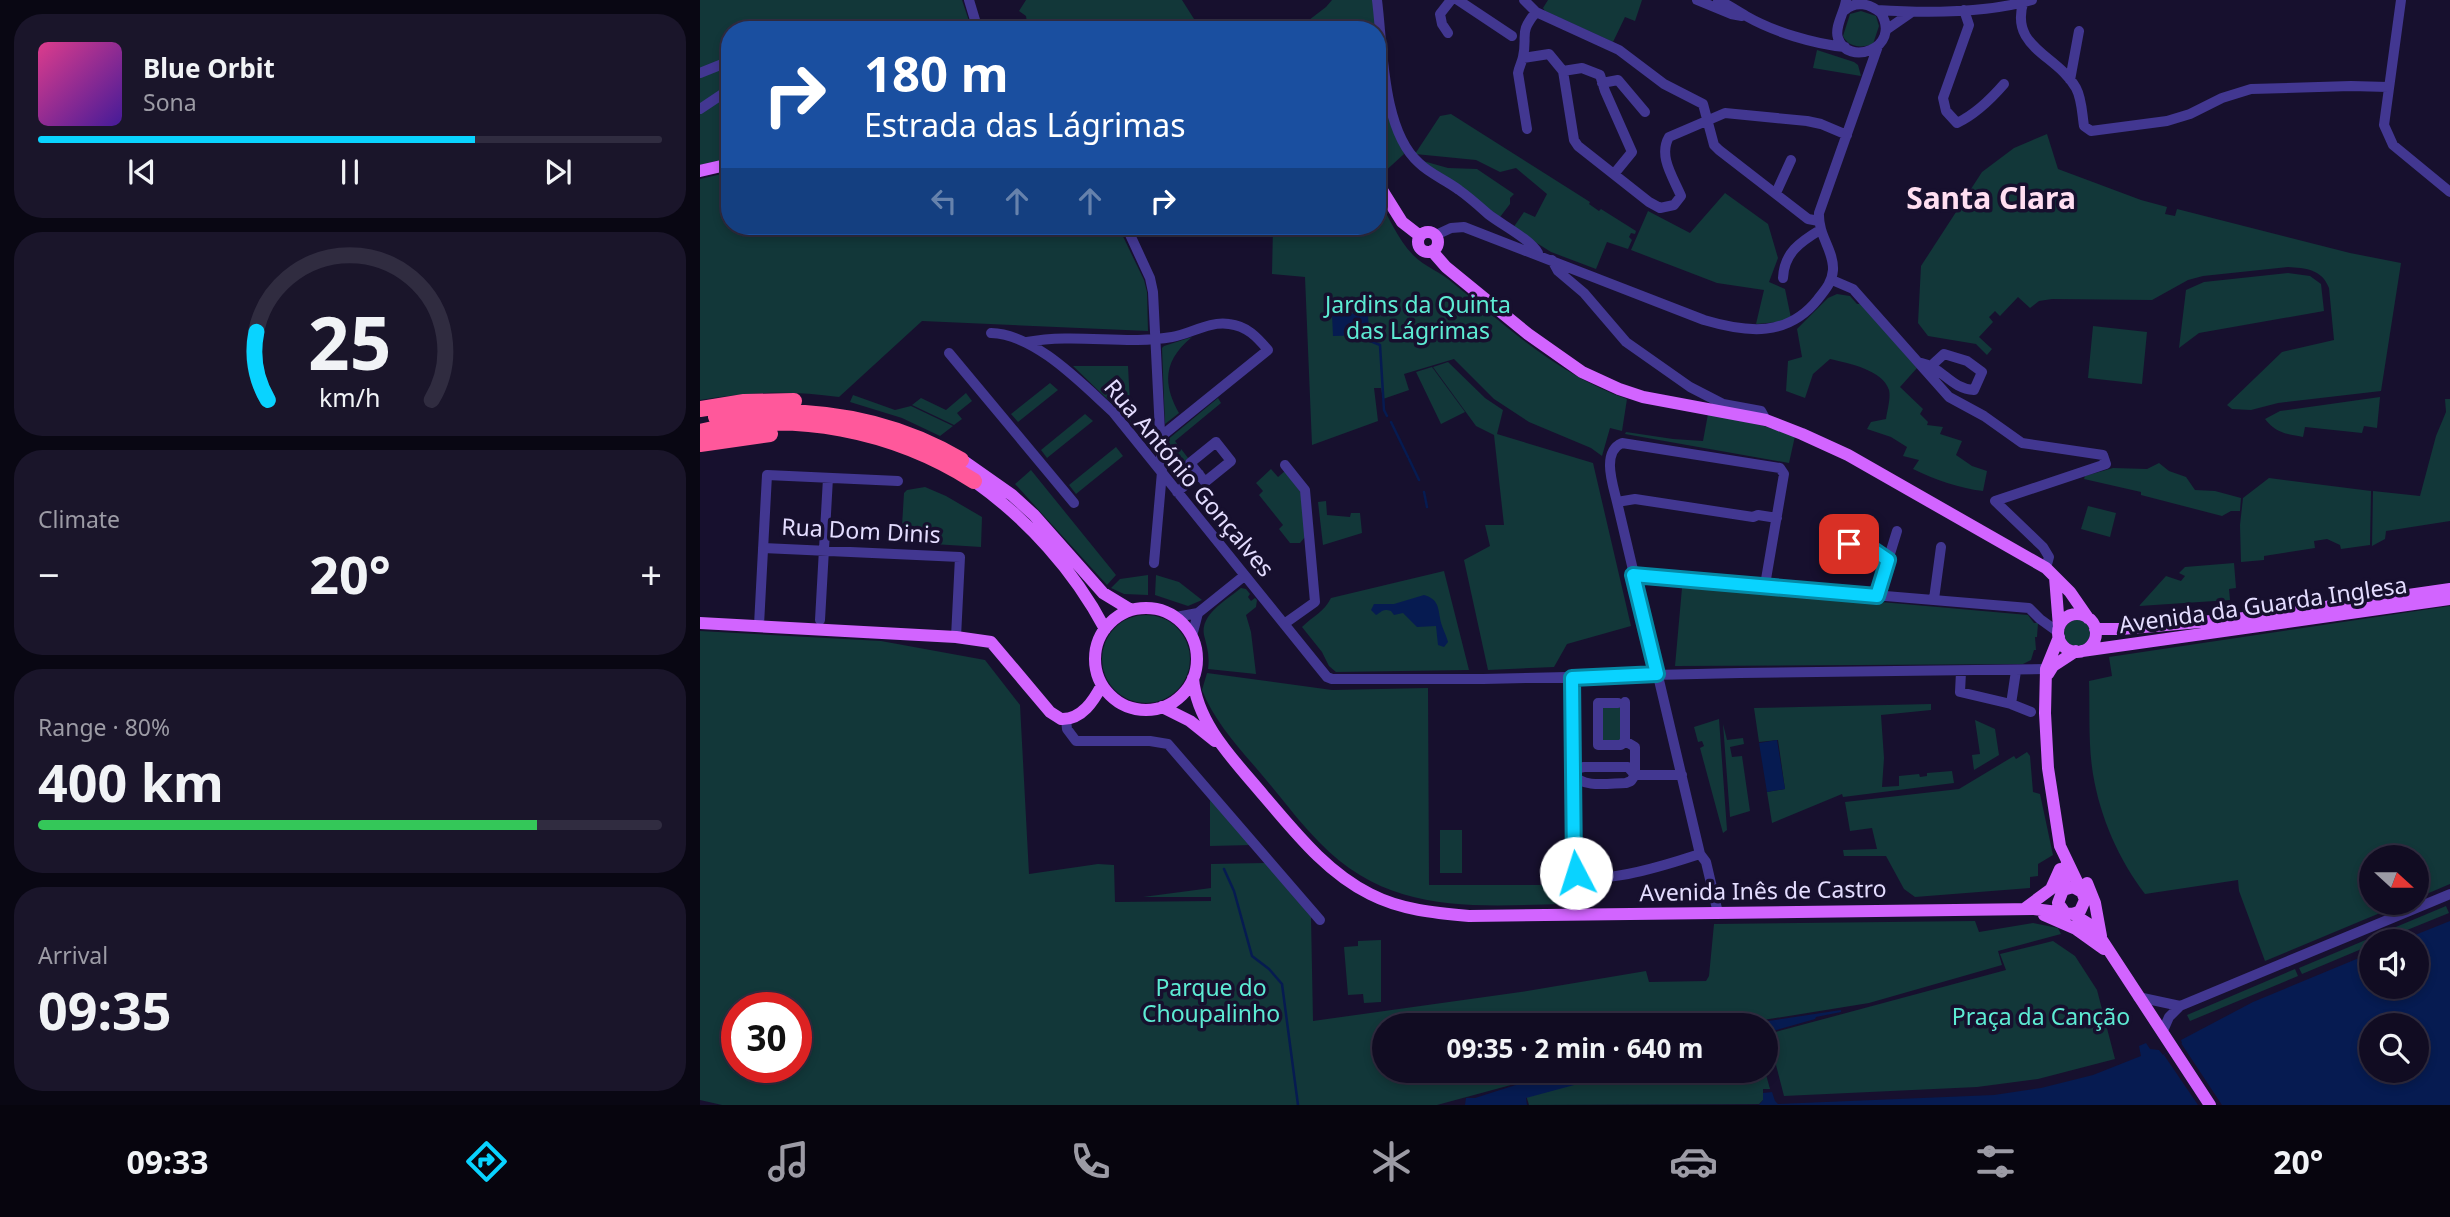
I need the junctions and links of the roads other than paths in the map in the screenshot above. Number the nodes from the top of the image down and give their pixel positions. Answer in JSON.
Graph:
{"nodes":[{"id":1,"x":969,"y":0,"type":"edge"},
{"id":2,"x":1377,"y":0,"type":"edge"},
{"id":3,"x":1451,"y":0,"type":"edge"},
{"id":4,"x":1458,"y":0,"type":"edge"},
{"id":5,"x":1481,"y":0,"type":"edge"},
{"id":6,"x":1524,"y":0,"type":"edge"},
{"id":7,"x":1718,"y":0,"type":"edge"},
{"id":8,"x":2409,"y":0,"type":"edge"},
{"id":9,"x":1701,"y":1,"type":"edge"},
{"id":10,"x":2026,"y":1,"type":"edge"},
{"id":11,"x":1861,"y":2,"type":"edge"},
{"id":12,"x":1846,"y":5,"type":"edge"},
{"id":13,"x":2400,"y":6,"type":"edge"},
{"id":14,"x":1474,"y":10,"type":"junction"},
{"id":15,"x":1877,"y":10,"type":"junction"},
{"id":16,"x":1964,"y":10,"type":"junction"},
{"id":17,"x":1536,"y":12,"type":"junction"},
{"id":18,"x":1912,"y":12,"type":"junction"},
{"id":19,"x":1745,"y":16,"type":"junction"},
{"id":20,"x":975,"y":21,"type":"edge"},
{"id":21,"x":1379,"y":21,"type":"edge"},
{"id":22,"x":1886,"y":30,"type":"junction"},
{"id":23,"x":1837,"y":31,"type":"junction"},
{"id":24,"x":2079,"y":31,"type":"dead end"},
{"id":25,"x":1448,"y":33,"type":"dead end"},
{"id":26,"x":1512,"y":36,"type":"dead end"},
{"id":27,"x":1816,"y":40,"type":"junction"},
{"id":28,"x":1845,"y":47,"type":"junction"},
{"id":29,"x":1878,"y":47,"type":"junction"},
{"id":30,"x":1860,"y":53,"type":"junction"},
{"id":31,"x":1523,"y":58,"type":"junction"},
{"id":32,"x":721,"y":65,"type":"edge"},
{"id":33,"x":1563,"y":71,"type":"junction"},
{"id":34,"x":700,"y":73,"type":"edge"},
{"id":35,"x":1869,"y":75,"type":"junction"},
{"id":36,"x":1386,"y":76,"type":"edge"},
{"id":37,"x":1601,"y":79,"type":"junction"},
{"id":38,"x":2070,"y":80,"type":"junction"},
{"id":39,"x":2004,"y":84,"type":"dead end"},
{"id":40,"x":2388,"y":87,"type":"junction"},
{"id":41,"x":721,"y":95,"type":"edge"},
{"id":42,"x":700,"y":109,"type":"edge"},
{"id":43,"x":1645,"y":112,"type":"dead end"},
{"id":44,"x":1708,"y":120,"type":"junction"},
{"id":45,"x":1527,"y":130,"type":"dead end"},
{"id":46,"x":1847,"y":135,"type":"junction"},
{"id":47,"x":1791,"y":160,"type":"dead end"},
{"id":48,"x":721,"y":166,"type":"edge"},
{"id":49,"x":700,"y":171,"type":"edge"},
{"id":50,"x":1614,"y":174,"type":"junction"},
{"id":51,"x":2450,"y":192,"type":"edge"},
{"id":52,"x":1776,"y":193,"type":"junction"},
{"id":53,"x":1386,"y":196,"type":"edge"},
{"id":54,"x":1820,"y":225,"type":"junction"},
{"id":55,"x":1130,"y":235,"type":"edge"},
{"id":56,"x":1436,"y":235,"type":"junction"},
{"id":57,"x":1420,"y":236,"type":"junction"},
{"id":58,"x":1433,"y":251,"type":"junction"},
{"id":59,"x":1538,"y":255,"type":"junction"},
{"id":60,"x":1552,"y":260,"type":"junction"},
{"id":61,"x":1783,"y":278,"type":"dead end"},
{"id":62,"x":1832,"y":280,"type":"junction"},
{"id":63,"x":991,"y":333,"type":"dead end"},
{"id":64,"x":1154,"y":339,"type":"junction"},
{"id":65,"x":1027,"y":342,"type":"junction"},
{"id":66,"x":949,"y":353,"type":"dead end"},
{"id":67,"x":700,"y":409,"type":"edge"},
{"id":68,"x":1766,"y":420,"type":"junction"},
{"id":69,"x":700,"y":421,"type":"edge"},
{"id":70,"x":700,"y":432,"type":"edge"},
{"id":71,"x":1164,"y":434,"type":"dead end"},
{"id":72,"x":700,"y":444,"type":"edge"},
{"id":73,"x":937,"y":447,"type":"junction"},
{"id":74,"x":965,"y":462,"type":"joint"},
{"id":75,"x":1284,"y":465,"type":"dead end"},
{"id":76,"x":1162,"y":472,"type":"junction"},
{"id":77,"x":1199,"y":474,"type":"dead end"},
{"id":78,"x":828,"y":478,"type":"junction"},
{"id":79,"x":898,"y":481,"type":"dead end"},
{"id":80,"x":974,"y":481,"type":"junction"},
{"id":81,"x":1177,"y":492,"type":"junction"},
{"id":82,"x":1617,"y":502,"type":"junction"},
{"id":83,"x":1074,"y":503,"type":"dead end"},
{"id":84,"x":1776,"y":518,"type":"junction"},
{"id":85,"x":1897,"y":531,"type":"dead end"},
{"id":86,"x":1832,"y":544,"type":"dead end"},
{"id":87,"x":1941,"y":547,"type":"dead end"},
{"id":88,"x":763,"y":548,"type":"junction"},
{"id":89,"x":824,"y":551,"type":"junction"},
{"id":90,"x":1888,"y":560,"type":"junction"},
{"id":91,"x":1154,"y":563,"type":"dead end"},
{"id":92,"x":2050,"y":572,"type":"junction"},
{"id":93,"x":1633,"y":575,"type":"junction"},
{"id":94,"x":1244,"y":576,"type":"junction"},
{"id":95,"x":1765,"y":586,"type":"junction"},
{"id":96,"x":2450,"y":589,"type":"edge"},
{"id":97,"x":1877,"y":596,"type":"junction"},
{"id":98,"x":1934,"y":599,"type":"junction"},
{"id":99,"x":2450,"y":599,"type":"edge"},
{"id":100,"x":1131,"y":610,"type":"junction"},
{"id":101,"x":1198,"y":613,"type":"junction"},
{"id":102,"x":1176,"y":617,"type":"junction"},
{"id":103,"x":820,"y":620,"type":"dead end"},
{"id":104,"x":700,"y":623,"type":"edge"},
{"id":105,"x":2092,"y":623,"type":"junction"},
{"id":106,"x":1284,"y":624,"type":"junction"},
{"id":107,"x":759,"y":625,"type":"junction"},
{"id":108,"x":1105,"y":629,"type":"junction"},
{"id":109,"x":2059,"y":632,"type":"junction"},
{"id":110,"x":1192,"y":636,"type":"junction"},
{"id":111,"x":963,"y":638,"type":"junction"},
{"id":112,"x":2079,"y":651,"type":"junction"},
{"id":113,"x":2016,"y":671,"type":"junction"},
{"id":114,"x":1961,"y":672,"type":"junction"},
{"id":115,"x":2046,"y":673,"type":"junction"},
{"id":116,"x":1657,"y":674,"type":"junction"},
{"id":117,"x":1193,"y":678,"type":"junction"},
{"id":118,"x":1572,"y":678,"type":"junction"},
{"id":119,"x":1102,"y":685,"type":"junction"},
{"id":120,"x":1114,"y":699,"type":"junction"},
{"id":121,"x":1093,"y":702,"type":"junction"},
{"id":122,"x":2011,"y":704,"type":"junction"},
{"id":123,"x":1163,"y":707,"type":"junction"},
{"id":124,"x":2031,"y":712,"type":"dead end"},
{"id":125,"x":1066,"y":720,"type":"junction"},
{"id":126,"x":1625,"y":741,"type":"junction"},
{"id":127,"x":1222,"y":746,"type":"junction"},
{"id":128,"x":1573,"y":774,"type":"junction"},
{"id":129,"x":1635,"y":775,"type":"junction"},
{"id":130,"x":1682,"y":775,"type":"junction"},
{"id":131,"x":2060,"y":846,"type":"junction"},
{"id":132,"x":1700,"y":854,"type":"junction"},
{"id":133,"x":2067,"y":862,"type":"junction"},
{"id":134,"x":2060,"y":894,"type":"junction"},
{"id":135,"x":2450,"y":894,"type":"edge"},
{"id":136,"x":2084,"y":898,"type":"junction"},
{"id":137,"x":2029,"y":909,"type":"junction"},
{"id":138,"x":1717,"y":913,"type":"junction"},
{"id":139,"x":2069,"y":914,"type":"junction"},
{"id":140,"x":1320,"y":920,"type":"dead end"},
{"id":141,"x":2092,"y":926,"type":"junction"},
{"id":142,"x":2102,"y":940,"type":"junction"},
{"id":143,"x":2110,"y":953,"type":"junction"},
{"id":144,"x":2138,"y":997,"type":"junction"},
{"id":145,"x":2180,"y":1006,"type":"junction"},
{"id":146,"x":2162,"y":1033,"type":"junction"},
{"id":147,"x":2210,"y":1105,"type":"edge"}],
"edges":[{"from":1,"to":20,"type":"street"},
{"from":2,"to":21,"type":"street"},
{"from":3,"to":25,"type":"street"},
{"from":4,"to":14,"type":"street"},
{"from":5,"to":14,"type":"street"},
{"from":6,"to":17,"type":"street"},
{"from":7,"to":19,"type":"street"},
{"from":8,"to":13,"type":"street"},
{"from":9,"to":19,"type":"street"},
{"from":10,"to":16,"type":"street"},
{"from":10,"to":38,"type":"street"},
{"from":11,"to":12,"type":"street"},
{"from":11,"to":15,"type":"street"},
{"from":12,"to":23,"type":"street"},
{"from":13,"to":40,"type":"street"},
{"from":14,"to":26,"type":"street"},
{"from":15,"to":18,"type":"street"},
{"from":15,"to":22,"type":"street"},
{"from":16,"to":18,"type":"street"},
{"from":16,"to":39,"type":"street"},
{"from":17,"to":31,"type":"street"},
{"from":17,"to":44,"type":"street"},
{"from":18,"to":22,"type":"street"},
{"from":19,"to":27,"type":"street"},
{"from":22,"to":29,"type":"street"},
{"from":23,"to":27,"type":"street"},
{"from":23,"to":28,"type":"street"},
{"from":24,"to":38,"type":"street"},
{"from":27,"to":28,"type":"street"},
{"from":28,"to":30,"type":"street"},
{"from":29,"to":30,"type":"street"},
{"from":29,"to":35,"type":"street"},
{"from":30,"to":35,"type":"street"},
{"from":31,"to":33,"type":"street"},
{"from":31,"to":45,"type":"street"},
{"from":32,"to":34,"type":"street"},
{"from":33,"to":37,"type":"street"},
{"from":33,"to":50,"type":"street"},
{"from":35,"to":46,"type":"street"},
{"from":36,"to":59,"type":"street"},
{"from":37,"to":43,"type":"street"},
{"from":37,"to":50,"type":"street"},
{"from":38,"to":40,"type":"street"},
{"from":40,"to":51,"type":"street"},
{"from":41,"to":42,"type":"street"},
{"from":44,"to":46,"type":"street"},
{"from":44,"to":50,"type":"street"},
{"from":44,"to":52,"type":"street"},
{"from":46,"to":54,"type":"street"},
{"from":47,"to":52,"type":"street"},
{"from":48,"to":49,"type":"main road"},
{"from":52,"to":54,"type":"street"},
{"from":53,"to":57,"type":"main road"},
{"from":54,"to":61,"type":"street"},
{"from":54,"to":62,"type":"street"},
{"from":55,"to":64,"type":"street"},
{"from":56,"to":57,"type":"main road"},
{"from":56,"to":58,"type":"main road"},
{"from":56,"to":59,"type":"street"},
{"from":57,"to":58,"type":"main road"},
{"from":58,"to":68,"type":"main road"},
{"from":59,"to":60,"type":"street"},
{"from":60,"to":62,"type":"street"},
{"from":60,"to":68,"type":"street"},
{"from":62,"to":92,"type":"street"},
{"from":63,"to":65,"type":"street","name":"Rua António Gonçalves"},
{"from":64,"to":65,"type":"street"},
{"from":64,"to":71,"type":"street"},
{"from":64,"to":76,"type":"street"},
{"from":65,"to":76,"type":"street","name":"Rua António Gonçalves"},
{"from":66,"to":83,"type":"street"},
{"from":67,"to":73,"type":"highway"},
{"from":68,"to":92,"type":"main road"},
{"from":69,"to":73,"type":"highway"},
{"from":70,"to":80,"type":"highway"},
{"from":72,"to":80,"type":"highway"},
{"from":73,"to":74,"type":"highway"},
{"from":74,"to":100,"type":"main road"},
{"from":75,"to":106,"type":"street"},
{"from":76,"to":81,"type":"street","name":"Rua António Gonçalves"},
{"from":76,"to":91,"type":"street"},
{"from":77,"to":81,"type":"street"},
{"from":78,"to":79,"type":"street"},
{"from":78,"to":88,"type":"street"},
{"from":78,"to":89,"type":"street"},
{"from":80,"to":108,"type":"main road"},
{"from":81,"to":94,"type":"street","name":"Rua António Gonçalves"},
{"from":82,"to":84,"type":"street"},
{"from":82,"to":84,"type":"street"},
{"from":82,"to":93,"type":"street"},
{"from":84,"to":95,"type":"street"},
{"from":85,"to":90,"type":"street"},
{"from":86,"to":90,"type":"street"},
{"from":87,"to":98,"type":"street"},
{"from":88,"to":89,"type":"street","name":"Rua Dom Dinis"},
{"from":88,"to":107,"type":"street"},
{"from":89,"to":103,"type":"street"},
{"from":89,"to":111,"type":"street","name":"Rua Dom Dinis"},
{"from":90,"to":97,"type":"street"},
{"from":92,"to":105,"type":"main road"},
{"from":92,"to":109,"type":"main road"},
{"from":93,"to":95,"type":"street"},
{"from":93,"to":116,"type":"street"},
{"from":94,"to":101,"type":"street"},
{"from":94,"to":106,"type":"street","name":"Rua António Gonçalves"},
{"from":95,"to":97,"type":"street"},
{"from":96,"to":105,"type":"main road","name":"Avenida da Guarda Inglesa"},
{"from":97,"to":98,"type":"street"},
{"from":98,"to":109,"type":"street"},
{"from":99,"to":112,"type":"main road","name":"Avenida da Guarda Inglesa"},
{"from":100,"to":102,"type":"main road"},
{"from":100,"to":108,"type":"main road"},
{"from":101,"to":102,"type":"street"},
{"from":101,"to":110,"type":"street"},
{"from":102,"to":110,"type":"main road"},
{"from":104,"to":107,"type":"main road"},
{"from":105,"to":109,"type":"main road"},
{"from":105,"to":112,"type":"main road"},
{"from":106,"to":118,"type":"street","name":"Rua António Gonçalves"},
{"from":107,"to":111,"type":"main road"},
{"from":108,"to":119,"type":"main road"},
{"from":109,"to":112,"type":"main road"},
{"from":109,"to":115,"type":"main road"},
{"from":110,"to":117,"type":"main road"},
{"from":111,"to":125,"type":"main road"},
{"from":112,"to":115,"type":"main road"},
{"from":113,"to":114,"type":"street"},
{"from":113,"to":115,"type":"street"},
{"from":113,"to":122,"type":"street"},
{"from":114,"to":116,"type":"street"},
{"from":114,"to":122,"type":"street"},
{"from":115,"to":131,"type":"main road"},
{"from":116,"to":118,"type":"street"},
{"from":116,"to":130,"type":"street"},
{"from":117,"to":123,"type":"main road"},
{"from":117,"to":127,"type":"main road","name":"Avenida Inês de Castro"},
{"from":118,"to":128,"type":"street"},
{"from":119,"to":120,"type":"main road"},
{"from":119,"to":121,"type":"main road"},
{"from":120,"to":121,"type":"main road"},
{"from":120,"to":123,"type":"main road"},
{"from":121,"to":125,"type":"main road"},
{"from":122,"to":124,"type":"street"},
{"from":123,"to":127,"type":"main road","name":"Avenida Inês de Castro"},
{"from":125,"to":140,"type":"street"},
{"from":126,"to":126,"type":"street"},
{"from":126,"to":129,"type":"street"},
{"from":127,"to":138,"type":"main road","name":"Avenida Inês de Castro"},
{"from":128,"to":129,"type":"street"},
{"from":128,"to":132,"type":"street"},
{"from":129,"to":130,"type":"street"},
{"from":130,"to":132,"type":"street"},
{"from":131,"to":133,"type":"main road"},
{"from":131,"to":137,"type":"main road"},
{"from":132,"to":138,"type":"street"},
{"from":133,"to":134,"type":"main road"},
{"from":133,"to":136,"type":"main road"},
{"from":133,"to":142,"type":"main road"},
{"from":134,"to":136,"type":"main road"},
{"from":134,"to":137,"type":"main road","name":"Avenida Inês de Castro"},
{"from":134,"to":139,"type":"main road"},
{"from":135,"to":145,"type":"street"},
{"from":136,"to":139,"type":"main road"},
{"from":136,"to":141,"type":"main road"},
{"from":137,"to":138,"type":"main road","name":"Avenida Inês de Castro"},
{"from":137,"to":139,"type":"main road","name":"Avenida Inês de Castro"},
{"from":137,"to":143,"type":"main road"},
{"from":139,"to":141,"type":"main road"},
{"from":141,"to":142,"type":"main road"},
{"from":142,"to":143,"type":"main road"},
{"from":143,"to":144,"type":"main road"},
{"from":144,"to":145,"type":"street"},
{"from":144,"to":146,"type":"main road"},
{"from":145,"to":146,"type":"street"},
{"from":146,"to":147,"type":"main road"}]}
